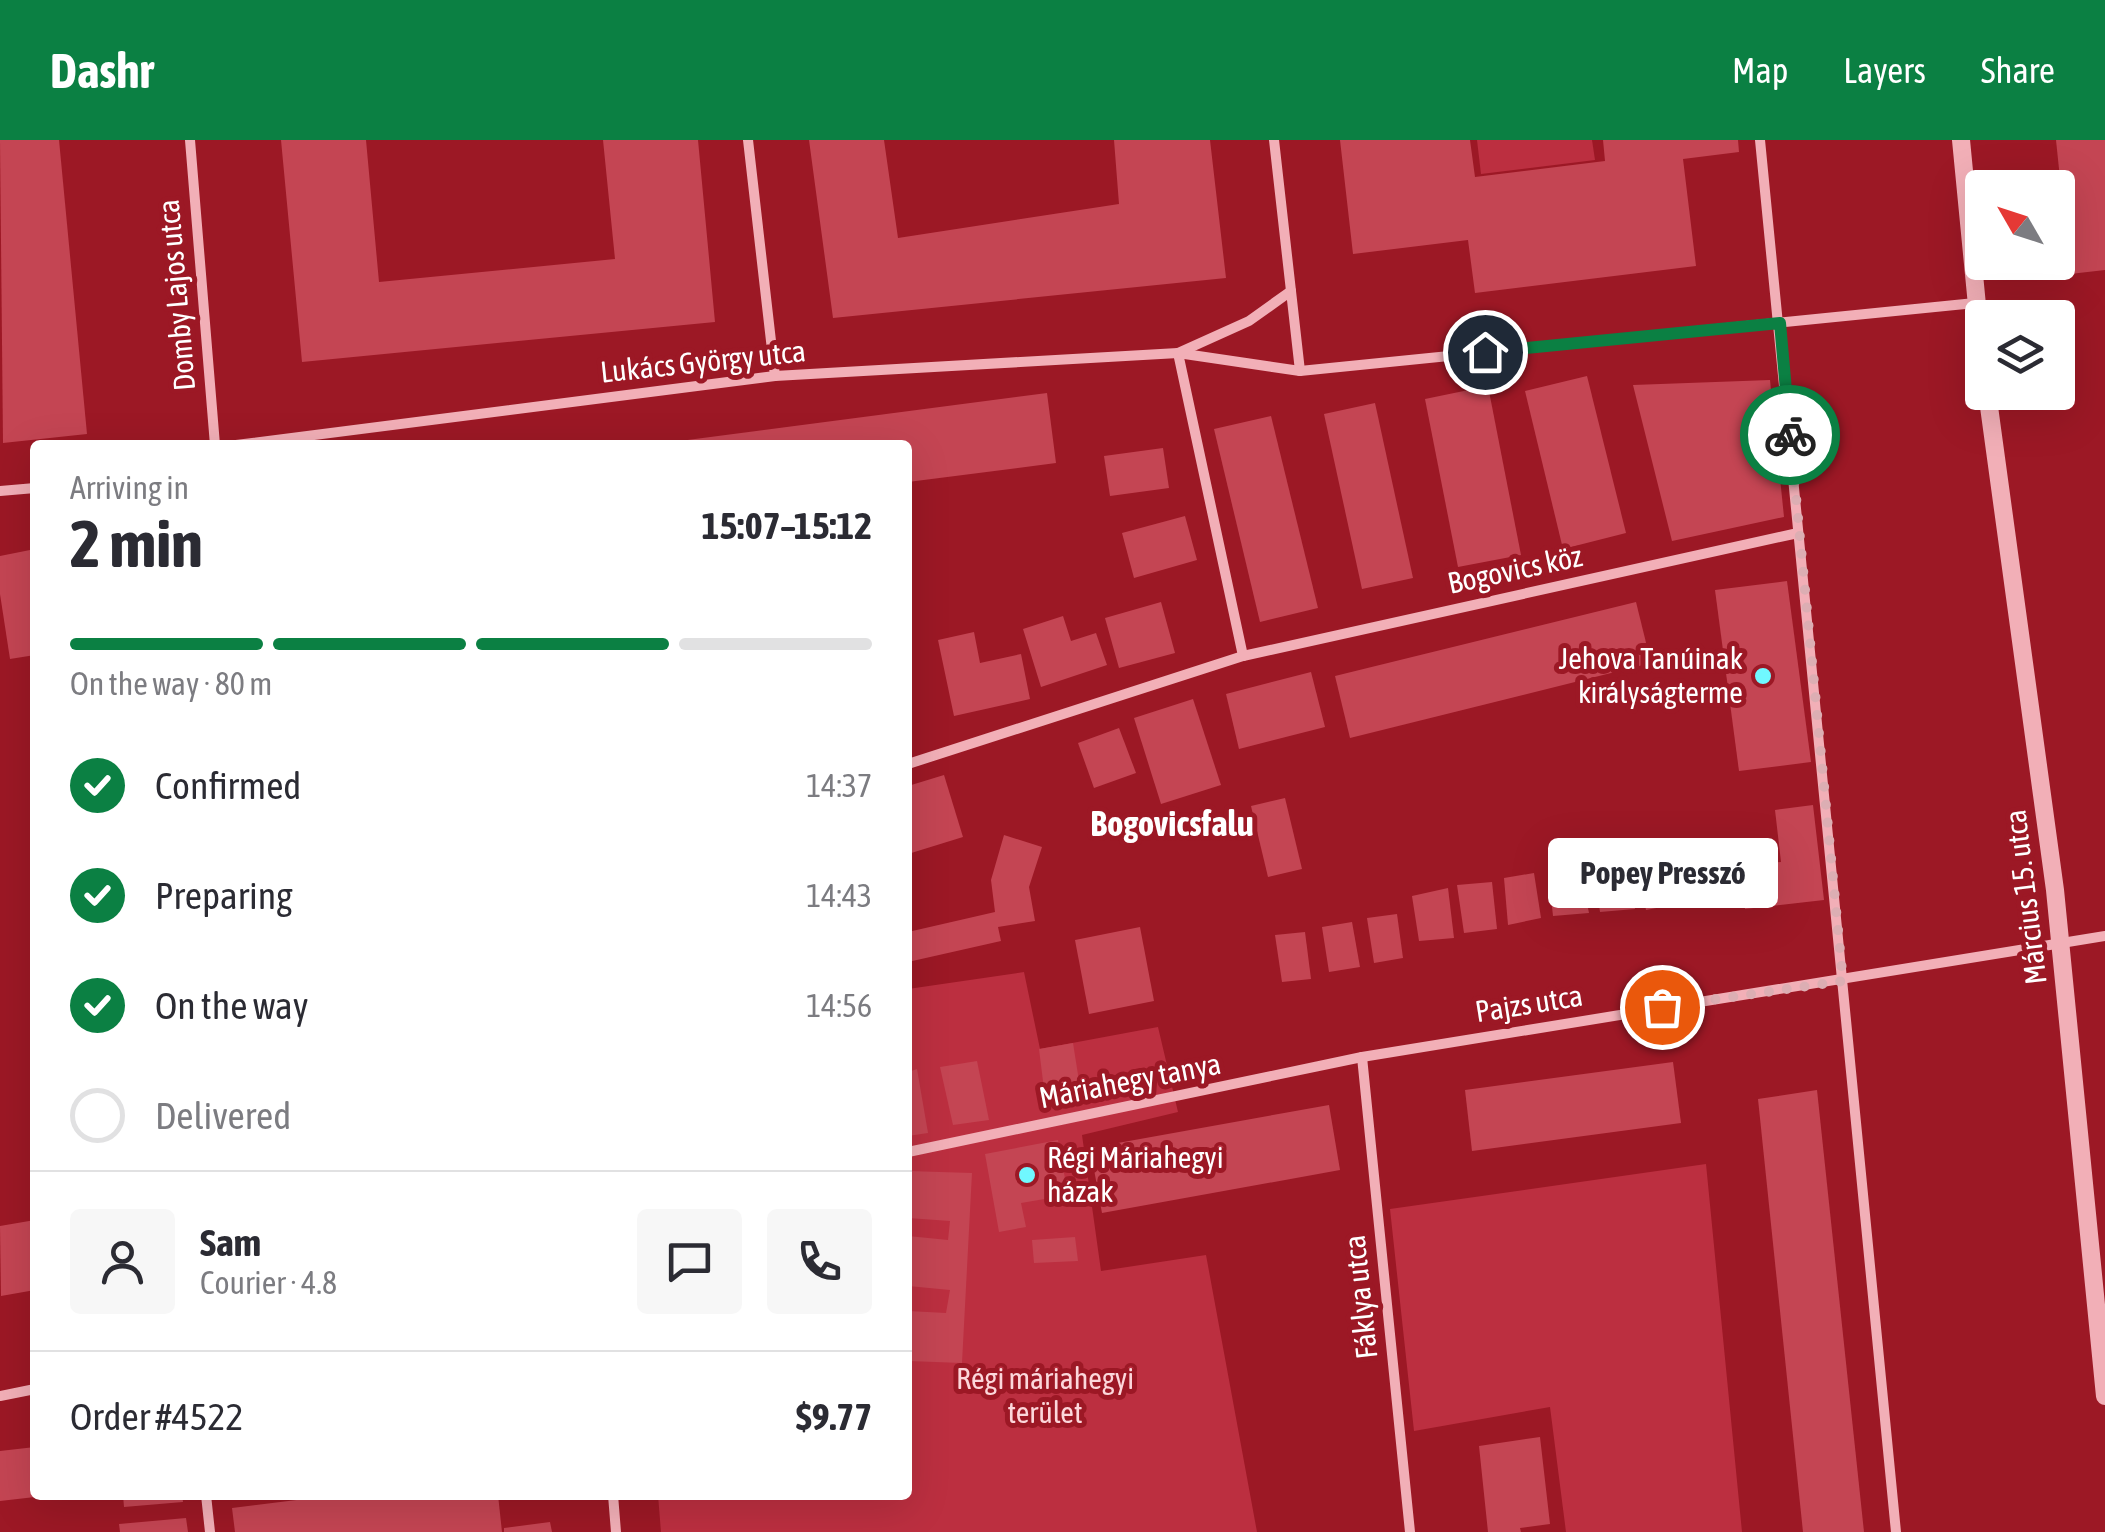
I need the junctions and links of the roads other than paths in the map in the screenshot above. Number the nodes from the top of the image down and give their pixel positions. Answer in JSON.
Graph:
{"nodes":[{"id":1,"x":190,"y":140,"type":"edge"},
{"id":2,"x":748,"y":140,"type":"edge"},
{"id":3,"x":1274,"y":140,"type":"edge"},
{"id":4,"x":1760,"y":140,"type":"edge"},
{"id":5,"x":1961,"y":140,"type":"edge"},
{"id":6,"x":1291,"y":291,"type":"junction"},
{"id":7,"x":1975,"y":300,"type":"edge"},
{"id":8,"x":1965,"y":305,"type":"edge"},
{"id":9,"x":1780,"y":323,"type":"junction"},
{"id":10,"x":1178,"y":353,"type":"junction"},
{"id":11,"x":1300,"y":370,"type":"junction"},
{"id":12,"x":775,"y":376,"type":"junction"},
{"id":13,"x":1989,"y":410,"type":"edge"},
{"id":14,"x":215,"y":440,"type":"edge"},
{"id":15,"x":275,"y":440,"type":"edge"},
{"id":16,"x":30,"y":488,"type":"edge"},
{"id":17,"x":0,"y":491,"type":"edge"},
{"id":18,"x":1798,"y":533,"type":"junction"},
{"id":19,"x":1243,"y":656,"type":"junction"},
{"id":20,"x":912,"y":763,"type":"edge"},
{"id":21,"x":2105,"y":936,"type":"edge"},
{"id":22,"x":2060,"y":941,"type":"junction"},
{"id":23,"x":1843,"y":981,"type":"junction"},
{"id":24,"x":1362,"y":1057,"type":"junction"},
{"id":25,"x":912,"y":1151,"type":"edge"},
{"id":26,"x":30,"y":1390,"type":"edge"},
{"id":27,"x":0,"y":1396,"type":"edge"},
{"id":28,"x":2105,"y":1396,"type":"edge"},
{"id":29,"x":207,"y":1500,"type":"edge"},
{"id":30,"x":613,"y":1500,"type":"edge"},
{"id":31,"x":210,"y":1532,"type":"edge"},
{"id":32,"x":616,"y":1532,"type":"edge"},
{"id":33,"x":1410,"y":1532,"type":"edge"},
{"id":34,"x":1896,"y":1532,"type":"edge"}],
"edges":[{"from":1,"to":14,"type":"street","name":"Domby Lajos utca"},
{"from":2,"to":12,"type":"street"},
{"from":3,"to":6,"type":"street"},
{"from":4,"to":9,"type":"street"},
{"from":5,"to":7,"type":"street"},
{"from":6,"to":10,"type":"street","name":"Lukács György utca"},
{"from":6,"to":11,"type":"street"},
{"from":8,"to":9,"type":"street","name":"Lukács György utca"},
{"from":9,"to":11,"type":"street","name":"Lukács György utca"},
{"from":9,"to":18,"type":"street"},
{"from":10,"to":11,"type":"street","name":"Lukács György utca"},
{"from":10,"to":12,"type":"street","name":"Lukács György utca"},
{"from":10,"to":19,"type":"street"},
{"from":12,"to":15,"type":"street","name":"Lukács György utca"},
{"from":13,"to":22,"type":"street","name":"Március 15. utca"},
{"from":16,"to":17,"type":"street"},
{"from":18,"to":19,"type":"street","name":"Bogovics köz"},
{"from":18,"to":23,"type":"street"},
{"from":19,"to":20,"type":"street","name":"Bogovics köz"},
{"from":21,"to":22,"type":"street","name":"Pajzs utca"},
{"from":22,"to":23,"type":"street","name":"Pajzs utca"},
{"from":22,"to":28,"type":"street","name":"Március 15. utca"},
{"from":23,"to":24,"type":"street","name":"Pajzs utca"},
{"from":23,"to":34,"type":"street"},
{"from":24,"to":25,"type":"street","name":"Máriahegy tanya"},
{"from":24,"to":33,"type":"street","name":"Fáklya utca"},
{"from":26,"to":27,"type":"street"},
{"from":29,"to":31,"type":"street"},
{"from":30,"to":32,"type":"street"}]}
